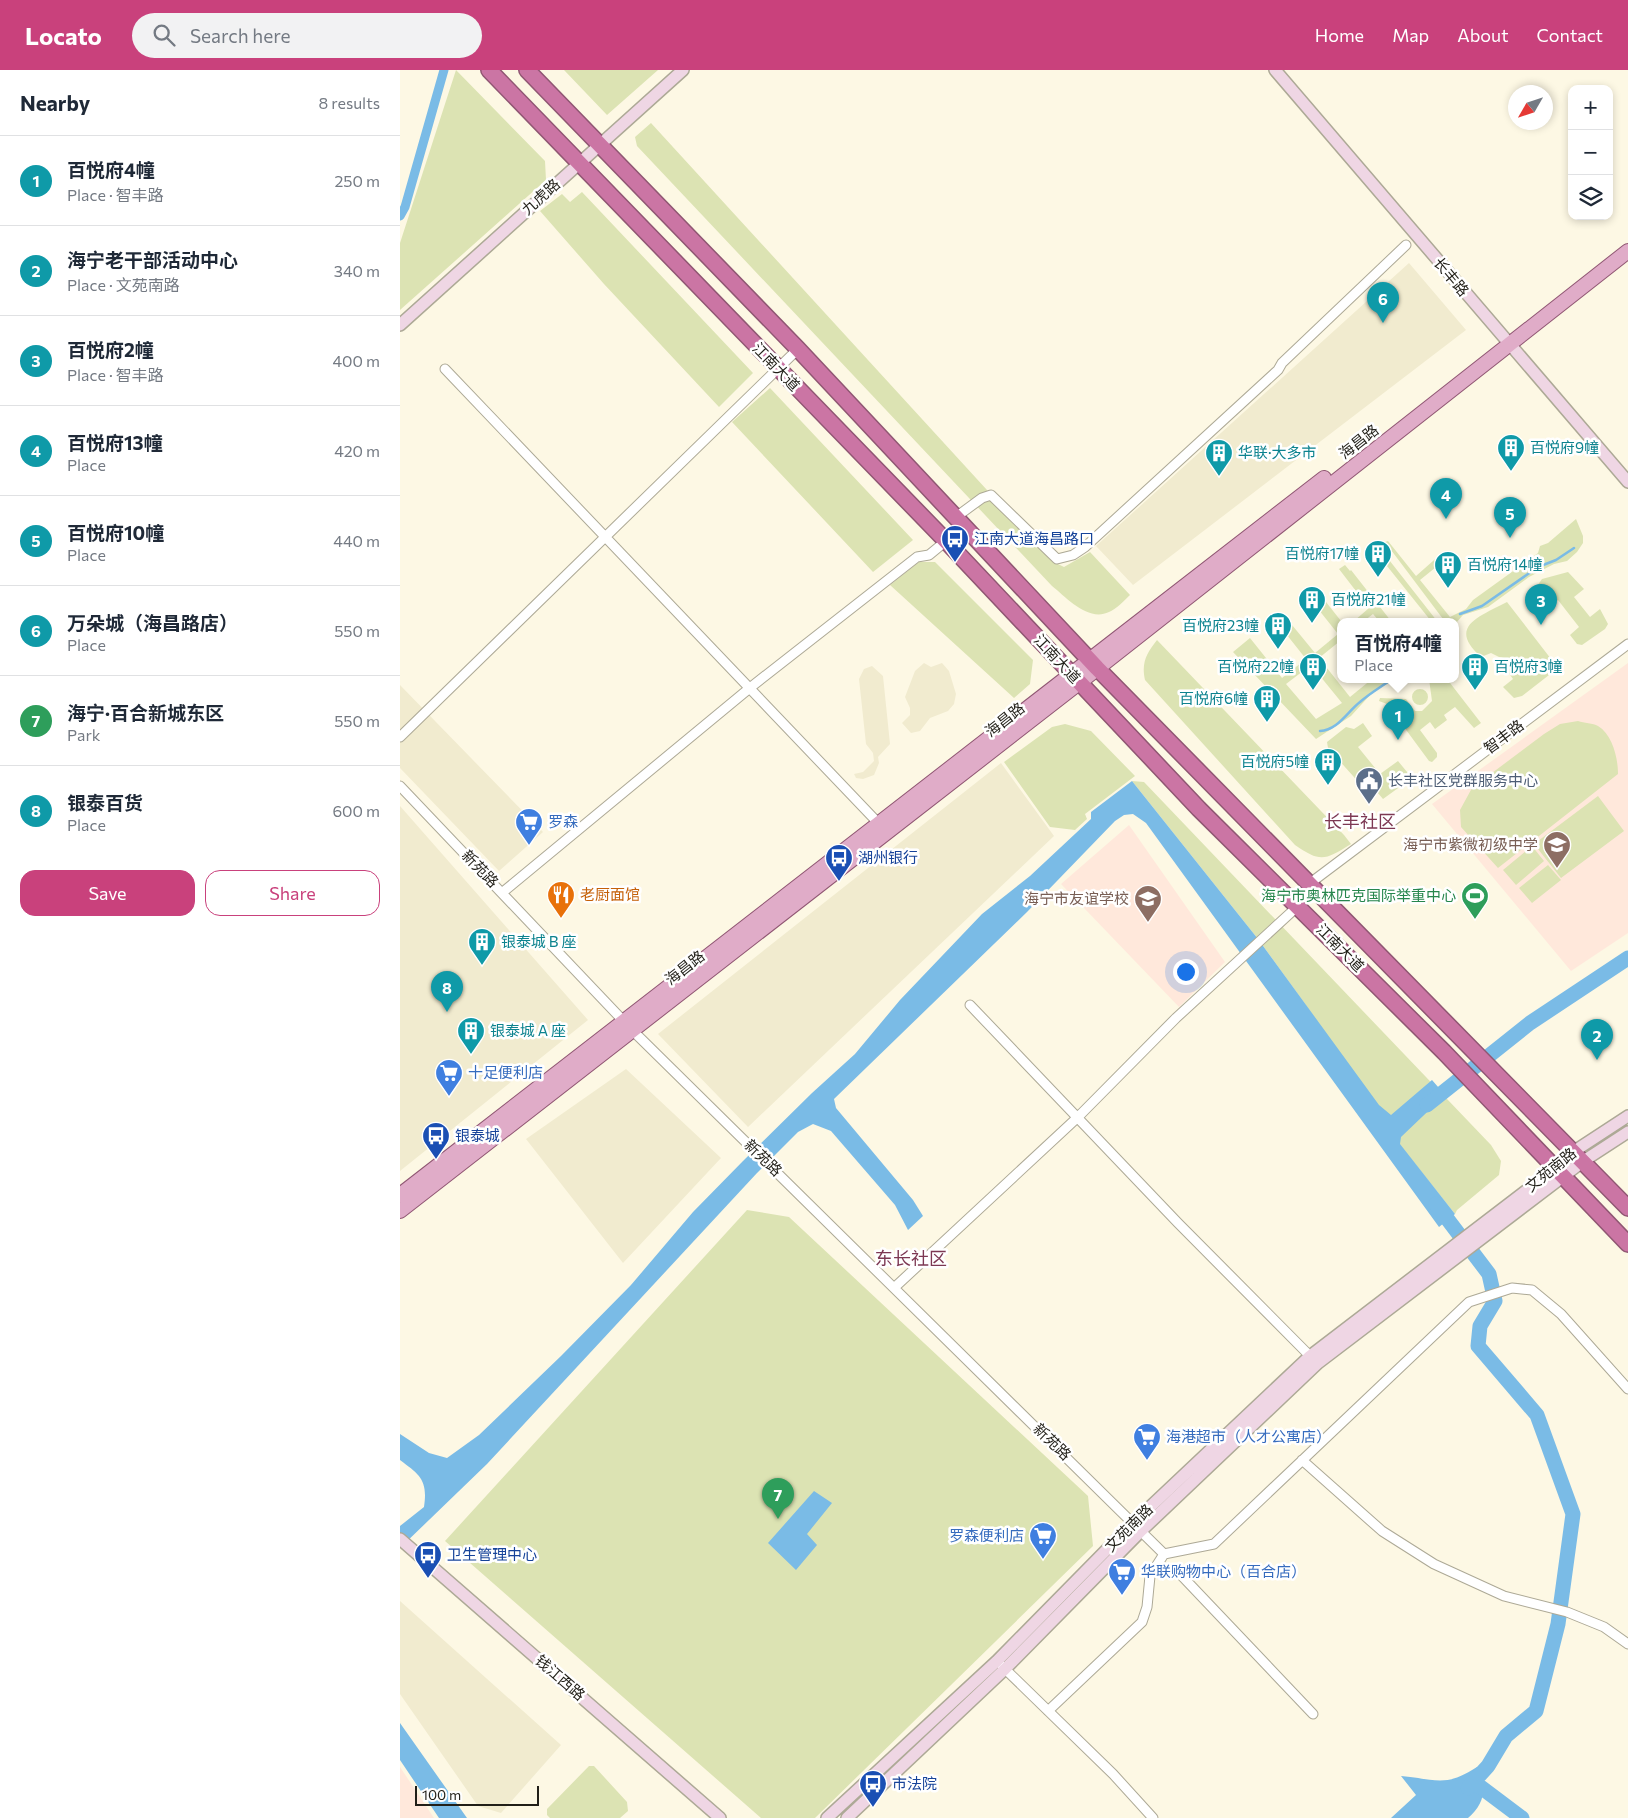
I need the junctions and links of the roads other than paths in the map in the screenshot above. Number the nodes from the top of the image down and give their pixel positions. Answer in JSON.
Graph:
{"nodes":[{"id":1,"x":489,"y":70,"type":"edge"},
{"id":2,"x":528,"y":70,"type":"edge"},
{"id":3,"x":683,"y":70,"type":"edge"},
{"id":4,"x":1275,"y":70,"type":"edge"},
{"id":5,"x":600,"y":144,"type":"junction"},
{"id":6,"x":579,"y":163,"type":"junction"},
{"id":7,"x":1628,"y":241,"type":"edge"},
{"id":8,"x":1406,"y":245,"type":"dead end"},
{"id":9,"x":1628,"y":252,"type":"edge"},
{"id":10,"x":400,"y":325,"type":"edge"},
{"id":11,"x":1506,"y":341,"type":"junction"},
{"id":12,"x":798,"y":349,"type":"junction"},
{"id":13,"x":777,"y":368,"type":"junction"},
{"id":14,"x":445,"y":370,"type":"dead end"},
{"id":15,"x":1628,"y":482,"type":"edge"},
{"id":16,"x":956,"y":517,"type":"junction"},
{"id":17,"x":605,"y":536,"type":"junction"},
{"id":18,"x":946,"y":541,"type":"junction"},
{"id":19,"x":1628,"y":644,"type":"edge"},
{"id":20,"x":1094,"y":664,"type":"junction"},
{"id":21,"x":1076,"y":678,"type":"junction"},
{"id":22,"x":750,"y":687,"type":"junction"},
{"id":23,"x":400,"y":737,"type":"edge"},
{"id":24,"x":400,"y":786,"type":"edge"},
{"id":25,"x":882,"y":828,"type":"junction"},
{"id":26,"x":1309,"y":884,"type":"junction"},
{"id":27,"x":503,"y":892,"type":"junction"},
{"id":28,"x":1298,"y":906,"type":"junction"},
{"id":29,"x":970,"y":1005,"type":"dead end"},
{"id":30,"x":628,"y":1026,"type":"junction"},
{"id":31,"x":1078,"y":1116,"type":"junction"},
{"id":32,"x":1628,"y":1116,"type":"edge"},
{"id":33,"x":1628,"y":1132,"type":"edge"},
{"id":34,"x":1577,"y":1157,"type":"junction"},
{"id":35,"x":1560,"y":1172,"type":"junction"},
{"id":36,"x":400,"y":1195,"type":"edge"},
{"id":37,"x":1628,"y":1208,"type":"edge"},
{"id":38,"x":400,"y":1211,"type":"edge"},
{"id":39,"x":1628,"y":1244,"type":"edge"},
{"id":40,"x":895,"y":1287,"type":"junction"},
{"id":41,"x":1310,"y":1356,"type":"junction"},
{"id":42,"x":1628,"y":1389,"type":"edge"},
{"id":43,"x":1302,"y":1460,"type":"junction"},
{"id":44,"x":1138,"y":1526,"type":"junction"},
{"id":45,"x":400,"y":1539,"type":"edge"},
{"id":46,"x":1164,"y":1554,"type":"junction"},
{"id":47,"x":1182,"y":1575,"type":"dead end"},
{"id":48,"x":1628,"y":1644,"type":"edge"},
{"id":49,"x":1001,"y":1665,"type":"junction"},
{"id":50,"x":1048,"y":1711,"type":"junction"},
{"id":51,"x":1313,"y":1714,"type":"dead end"},
{"id":52,"x":720,"y":1818,"type":"edge"},
{"id":53,"x":827,"y":1818,"type":"edge"},
{"id":54,"x":847,"y":1818,"type":"edge"},
{"id":55,"x":1153,"y":1818,"type":"edge"}],
"edges":[{"from":1,"to":6,"type":"highway","name":"江南大道"},
{"from":2,"to":5,"type":"highway","name":"江南大道"},
{"from":3,"to":5,"type":"main road","name":"九虎路"},
{"from":4,"to":11,"type":"main road","name":"长丰路"},
{"from":5,"to":6,"type":"main road","name":"九虎路"},
{"from":5,"to":12,"type":"highway","name":"江南大道"},
{"from":6,"to":10,"type":"main road","name":"九虎路"},
{"from":6,"to":13,"type":"highway","name":"江南大道"},
{"from":7,"to":11,"type":"main road","name":"海昌路"},
{"from":8,"to":16,"type":"street"},
{"from":9,"to":11,"type":"main road","name":"海昌路"},
{"from":11,"to":15,"type":"main road","name":"长丰路"},
{"from":11,"to":20,"type":"main road","name":"海昌路"},
{"from":12,"to":13,"type":"street"},
{"from":12,"to":16,"type":"highway","name":"江南大道"},
{"from":13,"to":17,"type":"street"},
{"from":13,"to":18,"type":"highway","name":"江南大道"},
{"from":14,"to":17,"type":"street"},
{"from":16,"to":20,"type":"highway","name":"江南大道"},
{"from":17,"to":22,"type":"street"},
{"from":17,"to":23,"type":"street"},
{"from":18,"to":21,"type":"highway","name":"江南大道"},
{"from":18,"to":22,"type":"street"},
{"from":19,"to":26,"type":"street","name":"智丰路"},
{"from":20,"to":21,"type":"main road","name":"海昌路"},
{"from":20,"to":26,"type":"highway","name":"江南大道"},
{"from":21,"to":25,"type":"main road","name":"海昌路"},
{"from":21,"to":28,"type":"highway","name":"江南大道"},
{"from":22,"to":25,"type":"street"},
{"from":22,"to":27,"type":"street"},
{"from":24,"to":27,"type":"street","name":"新苑路"},
{"from":25,"to":30,"type":"main road","name":"海昌路"},
{"from":26,"to":34,"type":"highway","name":"江南大道"},
{"from":27,"to":30,"type":"street","name":"新苑路"},
{"from":28,"to":31,"type":"street"},
{"from":28,"to":35,"type":"highway","name":"江南大道"},
{"from":29,"to":31,"type":"street"},
{"from":30,"to":36,"type":"main road","name":"海昌路"},
{"from":30,"to":38,"type":"main road","name":"海昌路"},
{"from":30,"to":40,"type":"street","name":"新苑路"},
{"from":31,"to":40,"type":"street"},
{"from":31,"to":41,"type":"street"},
{"from":32,"to":34,"type":"main road","name":"文苑南路"},
{"from":33,"to":34,"type":"main road","name":"文苑南路"},
{"from":34,"to":35,"type":"main road","name":"文苑南路"},
{"from":34,"to":37,"type":"highway","name":"江南大道"},
{"from":35,"to":39,"type":"highway","name":"江南大道"},
{"from":35,"to":41,"type":"main road","name":"文苑南路"},
{"from":35,"to":44,"type":"main road","name":"文苑南路"},
{"from":40,"to":44,"type":"street","name":"新苑路"},
{"from":41,"to":44,"type":"main road","name":"文苑南路"},
{"from":42,"to":43,"type":"street"},
{"from":43,"to":46,"type":"street"},
{"from":43,"to":48,"type":"street"},
{"from":44,"to":46,"type":"street","name":"新苑路"},
{"from":44,"to":49,"type":"main road","name":"文苑南路"},
{"from":45,"to":52,"type":"main road","name":"钱江西路"},
{"from":46,"to":50,"type":"street"},
{"from":47,"to":51,"type":"street"},
{"from":49,"to":50,"type":"street"},
{"from":49,"to":53,"type":"main road","name":"文苑南路"},
{"from":49,"to":54,"type":"main road","name":"文苑南路"},
{"from":50,"to":55,"type":"street"}]}
